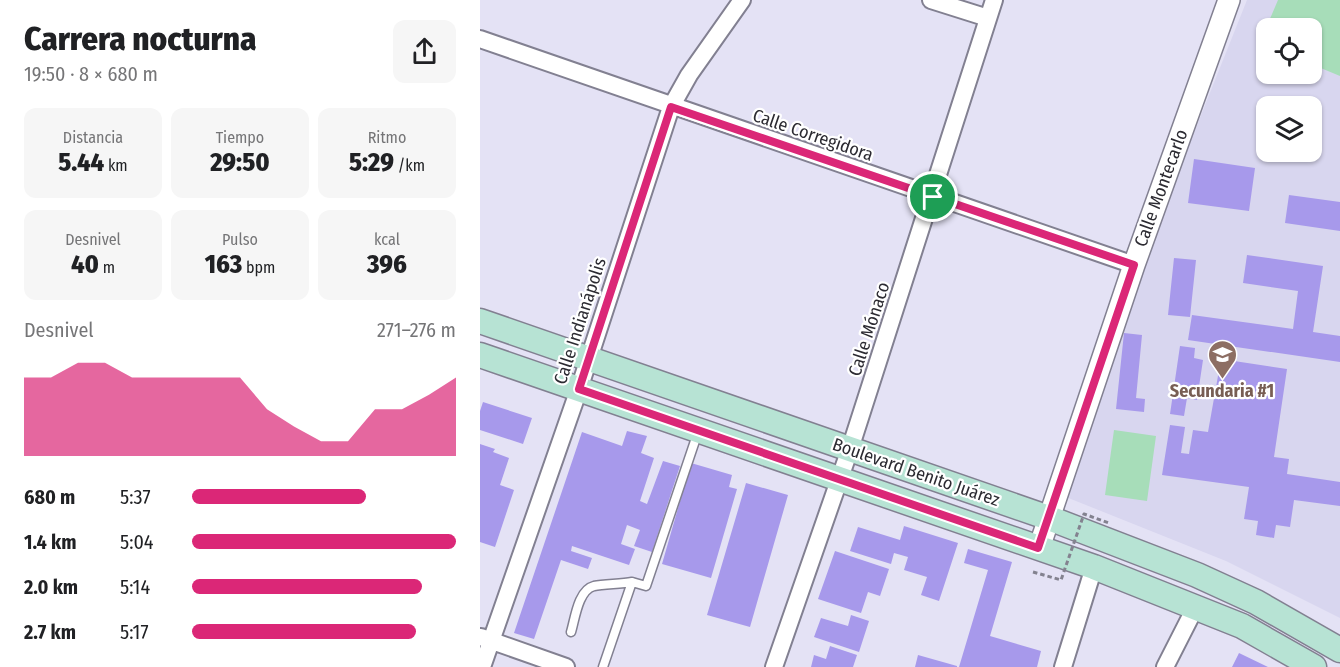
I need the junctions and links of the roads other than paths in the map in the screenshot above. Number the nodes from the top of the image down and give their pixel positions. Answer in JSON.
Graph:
{"nodes":[{"id":1,"x":742,"y":0,"type":"edge"},
{"id":2,"x":931,"y":0,"type":"edge"},
{"id":3,"x":994,"y":0,"type":"edge"},
{"id":4,"x":1229,"y":0,"type":"edge"},
{"id":5,"x":988,"y":18,"type":"junction"},
{"id":6,"x":480,"y":39,"type":"edge"},
{"id":7,"x":671,"y":107,"type":"junction"},
{"id":8,"x":933,"y":197,"type":"junction"},
{"id":9,"x":1134,"y":265,"type":"junction"},
{"id":10,"x":480,"y":321,"type":"edge"},
{"id":11,"x":480,"y":355,"type":"edge"},
{"id":12,"x":588,"y":359,"type":"junction"},
{"id":13,"x":579,"y":389,"type":"junction"},
{"id":14,"x":698,"y":431,"type":"junction"},
{"id":15,"x":850,"y":449,"type":"junction"},
{"id":16,"x":838,"y":480,"type":"junction"},
{"id":17,"x":1049,"y":518,"type":"junction"},
{"id":18,"x":1038,"y":548,"type":"junction"},
{"id":19,"x":1094,"y":567,"type":"junction"},
{"id":20,"x":632,"y":582,"type":"junction"},
{"id":21,"x":1195,"y":608,"type":"junction"},
{"id":22,"x":571,"y":632,"type":"dead end"},
{"id":23,"x":485,"y":639,"type":"edge"},
{"id":24,"x":1340,"y":650,"type":"edge"},
{"id":25,"x":482,"y":667,"type":"edge"},
{"id":26,"x":566,"y":667,"type":"edge"},
{"id":27,"x":603,"y":667,"type":"edge"},
{"id":28,"x":774,"y":667,"type":"edge"},
{"id":29,"x":1063,"y":667,"type":"edge"},
{"id":30,"x":1165,"y":667,"type":"edge"},
{"id":31,"x":1314,"y":667,"type":"edge"}],
"edges":[{"from":1,"to":7,"type":"street","name":"Calle Indianápolis"},
{"from":2,"to":5,"type":"street"},
{"from":3,"to":5,"type":"street","name":"Calle Mónaco"},
{"from":4,"to":9,"type":"street","name":"Calle Montecarlo"},
{"from":5,"to":8,"type":"street","name":"Calle Mónaco"},
{"from":6,"to":7,"type":"street","name":"Calle Corregidora"},
{"from":7,"to":8,"type":"street","name":"Calle Corregidora"},
{"from":7,"to":12,"type":"street","name":"Calle Indianápolis"},
{"from":8,"to":9,"type":"street","name":"Calle Corregidora"},
{"from":8,"to":15,"type":"street","name":"Calle Mónaco"},
{"from":9,"to":17,"type":"street","name":"Calle Montecarlo"},
{"from":10,"to":12,"type":"main road","name":"Boulevard Benito Juárez"},
{"from":11,"to":13,"type":"main road","name":"Boulevard Benito Juárez"},
{"from":12,"to":13,"type":"street","name":"Calle Indianápolis"},
{"from":12,"to":15,"type":"main road","name":"Boulevard Benito Juárez"},
{"from":13,"to":14,"type":"main road","name":"Boulevard Benito Juárez"},
{"from":13,"to":23,"type":"street","name":"Calle Indianápolis"},
{"from":14,"to":16,"type":"main road","name":"Boulevard Benito Juárez"},
{"from":14,"to":20,"type":"lane"},
{"from":15,"to":16,"type":"street","name":"Calle Mónaco"},
{"from":15,"to":17,"type":"main road","name":"Boulevard Benito Juárez"},
{"from":16,"to":18,"type":"main road","name":"Boulevard Benito Juárez"},
{"from":16,"to":28,"type":"street","name":"Calle Mónaco"},
{"from":17,"to":18,"type":"street","name":"Calle Montecarlo"},
{"from":17,"to":24,"type":"main road","name":"Boulevard Benito Juárez"},
{"from":18,"to":19,"type":"main road","name":"Boulevard Benito Juárez"},
{"from":19,"to":21,"type":"main road","name":"Boulevard Benito Juárez"},
{"from":19,"to":29,"type":"street"},
{"from":20,"to":22,"type":"lane"},
{"from":20,"to":27,"type":"lane"},
{"from":21,"to":30,"type":"street"},
{"from":21,"to":31,"type":"main road","name":"Boulevard Benito Juárez"},
{"from":23,"to":25,"type":"street","name":"Calle Indianápolis"},
{"from":23,"to":26,"type":"street"}]}
